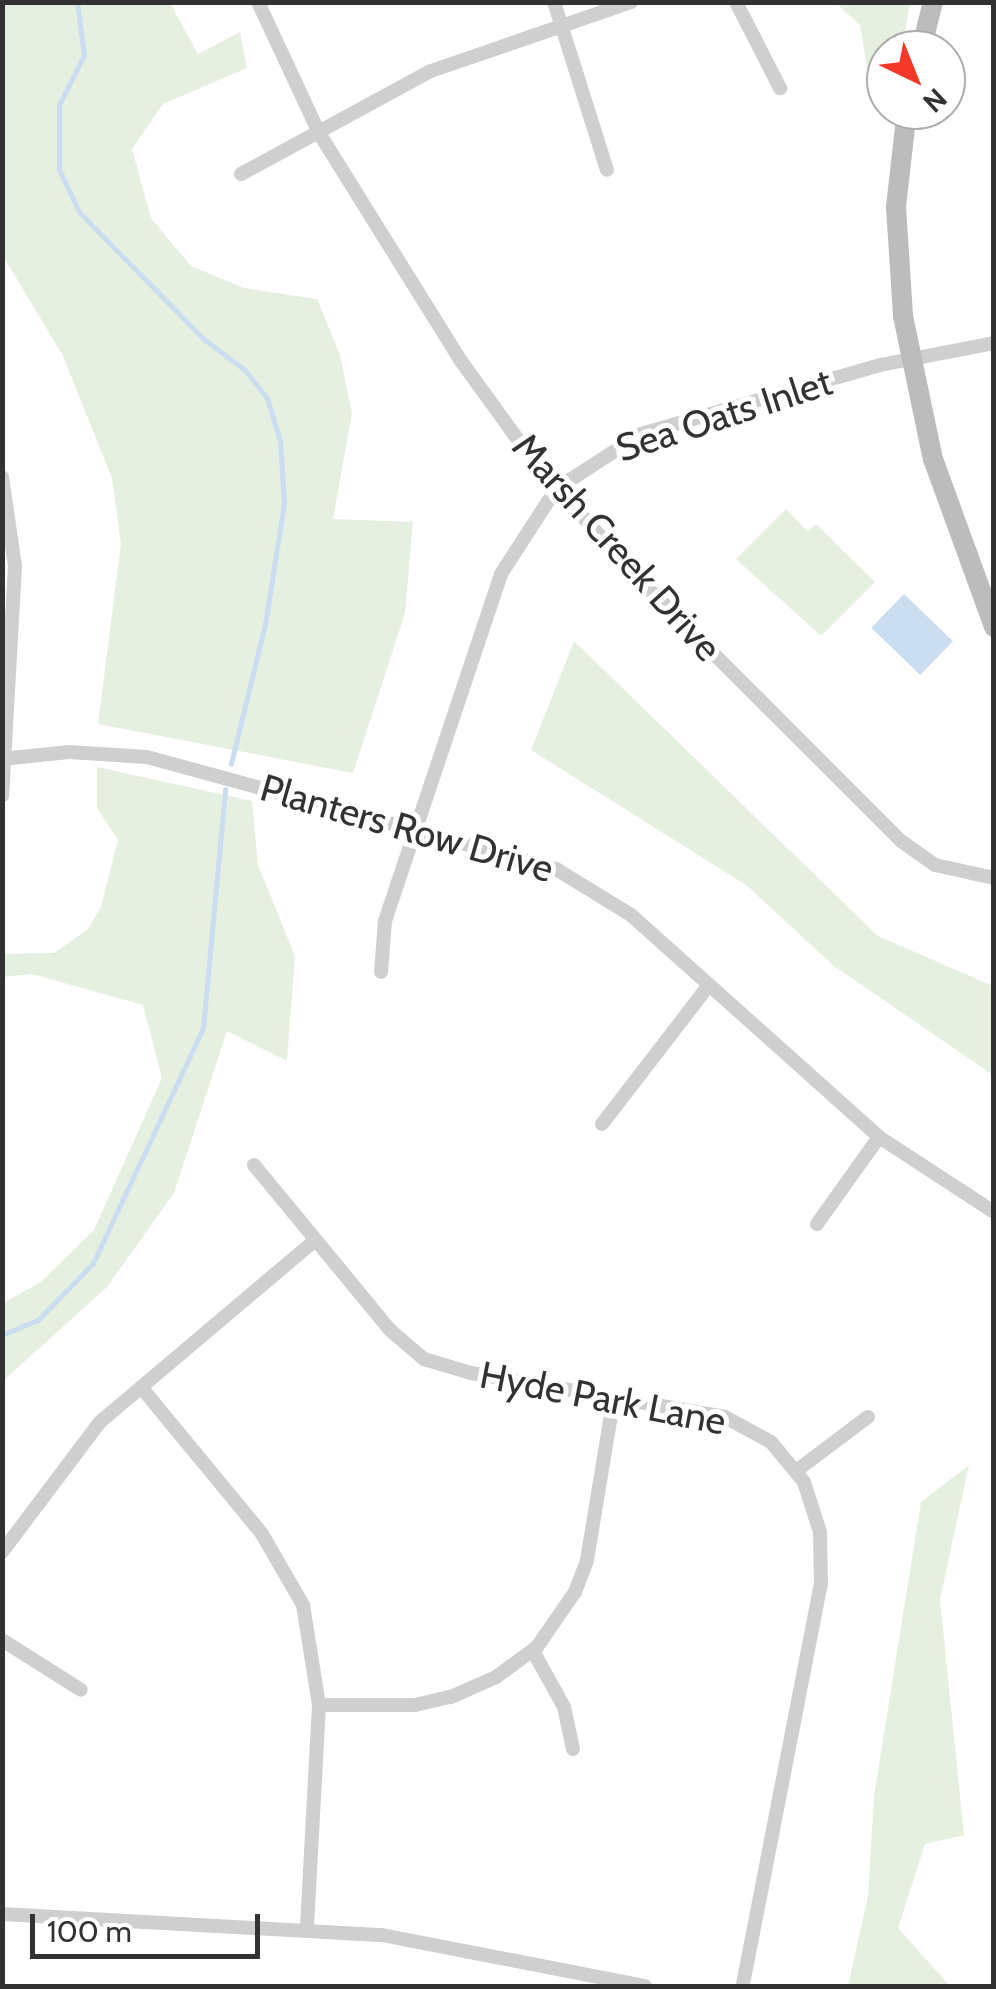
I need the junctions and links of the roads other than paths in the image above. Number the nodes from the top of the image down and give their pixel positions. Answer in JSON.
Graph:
{"nodes":[{"id":1,"x":258,"y":2,"type":"edge"},
{"id":2,"x":554,"y":2,"type":"edge"},
{"id":3,"x":631,"y":2,"type":"edge"},
{"id":4,"x":736,"y":2,"type":"edge"},
{"id":5,"x":933,"y":2,"type":"edge"},
{"id":6,"x":561,"y":24,"type":"junction"},
{"id":7,"x":926,"y":30,"type":"edge"},
{"id":8,"x":780,"y":88,"type":"dead end"},
{"id":9,"x":905,"y":130,"type":"edge"},
{"id":10,"x":318,"y":134,"type":"junction"},
{"id":11,"x":607,"y":170,"type":"dead end"},
{"id":12,"x":241,"y":174,"type":"dead end"},
{"id":13,"x":994,"y":343,"type":"edge"},
{"id":14,"x":911,"y":358,"type":"junction"},
{"id":15,"x":2,"y":477,"type":"edge"},
{"id":16,"x":556,"y":489,"type":"junction"},
{"id":17,"x":994,"y":626,"type":"edge"},
{"id":18,"x":4,"y":759,"type":"edge"},
{"id":19,"x":2,"y":796,"type":"edge"},
{"id":20,"x":416,"y":828,"type":"junction"},
{"id":21,"x":994,"y":878,"type":"edge"},
{"id":22,"x":380,"y":972,"type":"dead end"},
{"id":23,"x":709,"y":985,"type":"junction"},
{"id":24,"x":602,"y":1124,"type":"dead end"},
{"id":25,"x":879,"y":1137,"type":"junction"},
{"id":26,"x":254,"y":1164,"type":"dead end"},
{"id":27,"x":994,"y":1212,"type":"edge"},
{"id":28,"x":817,"y":1224,"type":"dead end"},
{"id":29,"x":316,"y":1240,"type":"junction"},
{"id":30,"x":141,"y":1387,"type":"junction"},
{"id":31,"x":614,"y":1396,"type":"junction"},
{"id":32,"x":868,"y":1416,"type":"dead end"},
{"id":33,"x":796,"y":1472,"type":"junction"},
{"id":34,"x":2,"y":1552,"type":"edge"},
{"id":35,"x":2,"y":1640,"type":"edge"},
{"id":36,"x":533,"y":1650,"type":"junction"},
{"id":37,"x":81,"y":1690,"type":"dead end"},
{"id":38,"x":319,"y":1704,"type":"junction"},
{"id":39,"x":572,"y":1750,"type":"dead end"},
{"id":40,"x":2,"y":1914,"type":"edge"},
{"id":41,"x":307,"y":1929,"type":"junction"},
{"id":42,"x":645,"y":1986,"type":"edge"},
{"id":43,"x":743,"y":1986,"type":"edge"}],
"edges":[{"from":1,"to":10,"type":"street","name":"Marsh Creek Drive"},
{"from":2,"to":6,"type":"street"},
{"from":3,"to":6,"type":"street"},
{"from":4,"to":8,"type":"street"},
{"from":5,"to":7,"type":"main road"},
{"from":6,"to":10,"type":"street"},
{"from":6,"to":11,"type":"street"},
{"from":9,"to":14,"type":"main road"},
{"from":10,"to":12,"type":"street"},
{"from":10,"to":16,"type":"street","name":"Marsh Creek Drive"},
{"from":13,"to":14,"type":"street","name":"Sea Oats Inlet"},
{"from":14,"to":16,"type":"street","name":"Sea Oats Inlet"},
{"from":14,"to":17,"type":"main road"},
{"from":15,"to":18,"type":"street"},
{"from":16,"to":20,"type":"street","name":"Sea Oats Inlet"},
{"from":16,"to":21,"type":"street","name":"Marsh Creek Drive"},
{"from":18,"to":19,"type":"street"},
{"from":18,"to":20,"type":"street","name":"Planters Row Drive"},
{"from":20,"to":22,"type":"street","name":"Sea Oats Inlet"},
{"from":20,"to":23,"type":"street","name":"Planters Row Drive"},
{"from":23,"to":24,"type":"street"},
{"from":23,"to":25,"type":"street","name":"Planters Row Drive"},
{"from":25,"to":27,"type":"street","name":"Planters Row Drive"},
{"from":25,"to":28,"type":"street"},
{"from":26,"to":29,"type":"street","name":"Hyde Park Lane"},
{"from":29,"to":30,"type":"street"},
{"from":29,"to":31,"type":"street","name":"Hyde Park Lane"},
{"from":30,"to":34,"type":"street"},
{"from":30,"to":38,"type":"street"},
{"from":31,"to":33,"type":"street","name":"Hyde Park Lane"},
{"from":31,"to":36,"type":"street"},
{"from":32,"to":33,"type":"street"},
{"from":33,"to":43,"type":"street","name":"Hyde Park Lane"},
{"from":35,"to":37,"type":"street"},
{"from":36,"to":38,"type":"street"},
{"from":36,"to":39,"type":"street"},
{"from":38,"to":41,"type":"street"},
{"from":40,"to":41,"type":"street"},
{"from":41,"to":42,"type":"street"}]}
